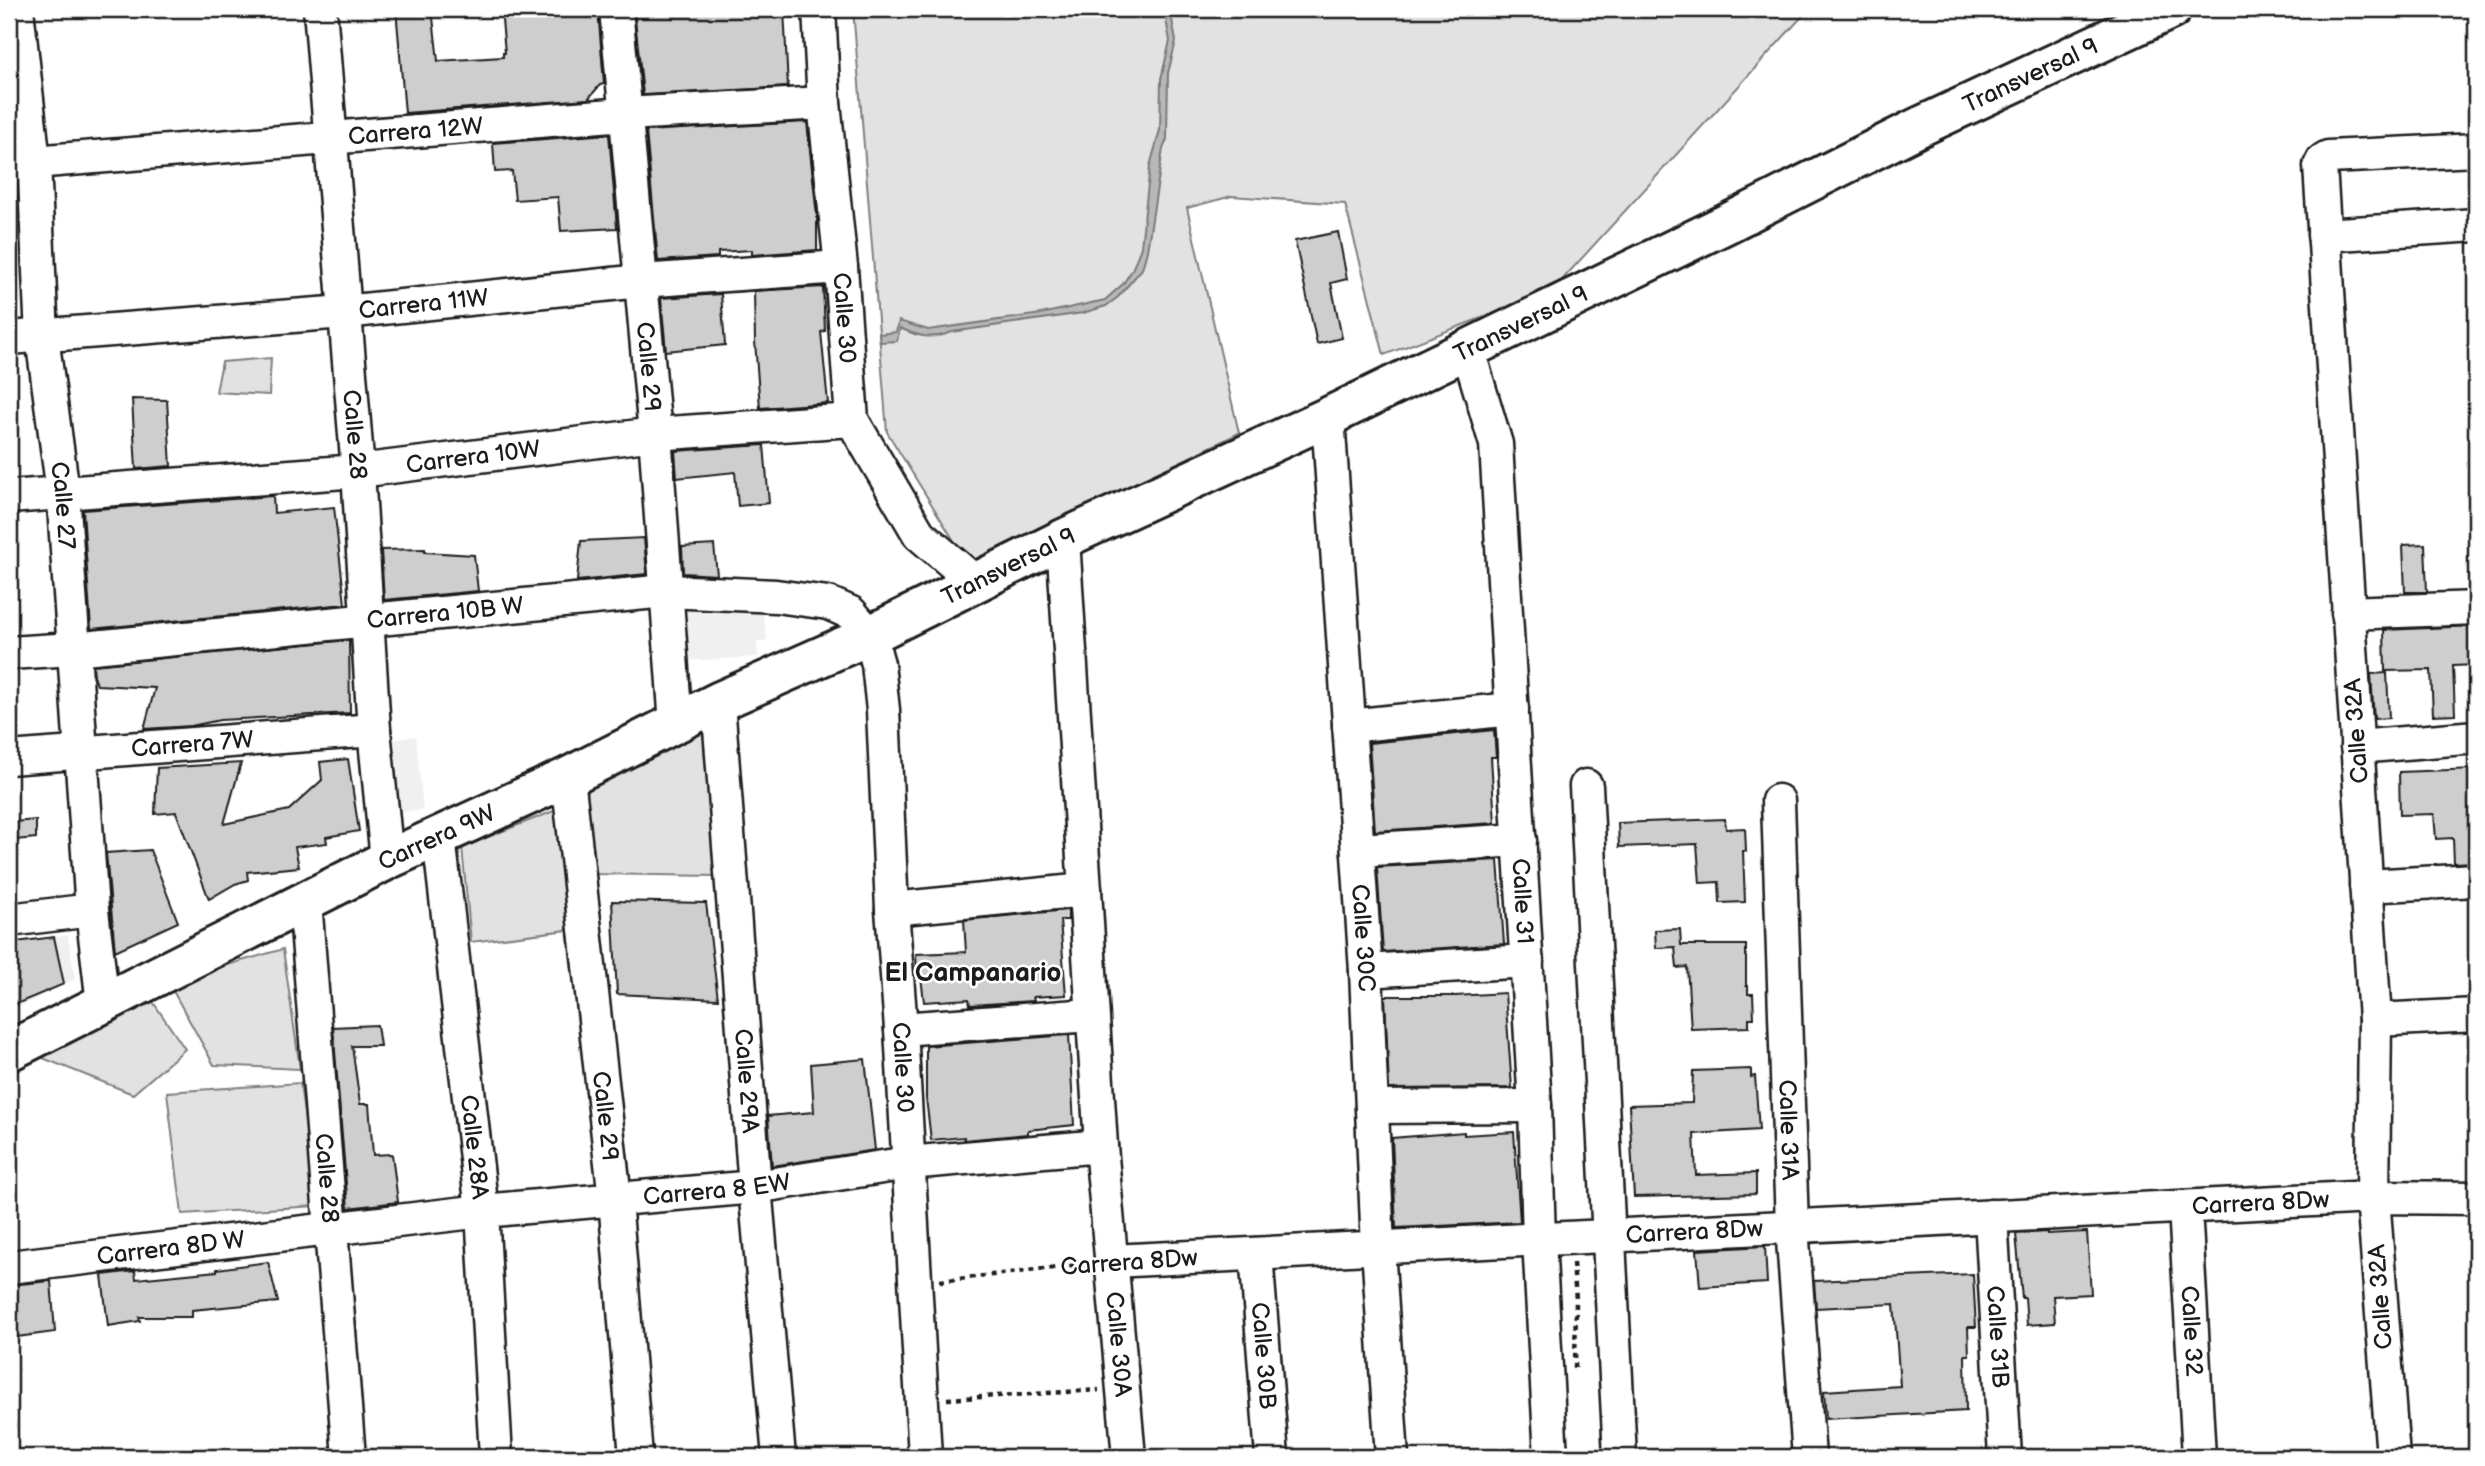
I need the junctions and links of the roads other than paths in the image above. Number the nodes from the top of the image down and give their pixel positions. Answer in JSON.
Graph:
{"nodes":[{"id":1,"x":17,"y":9,"type":"edge"},
{"id":2,"x":320,"y":9,"type":"edge"},
{"id":3,"x":616,"y":9,"type":"edge"},
{"id":4,"x":819,"y":9,"type":"edge"},
{"id":5,"x":2172,"y":9,"type":"edge"},
{"id":6,"x":824,"y":103,"type":"junction"},
{"id":7,"x":625,"y":114,"type":"junction"},
{"id":8,"x":331,"y":138,"type":"junction"},
{"id":9,"x":2476,"y":149,"type":"edge"},
{"id":10,"x":22,"y":163,"type":"edge"},
{"id":11,"x":2476,"y":225,"type":"edge"},
{"id":12,"x":2324,"y":235,"type":"junction"},
{"id":13,"x":841,"y":268,"type":"junction"},
{"id":14,"x":640,"y":281,"type":"junction"},
{"id":15,"x":344,"y":312,"type":"junction"},
{"id":16,"x":42,"y":337,"type":"junction"},
{"id":17,"x":9,"y":338,"type":"edge"},
{"id":18,"x":1468,"y":350,"type":"junction"},
{"id":19,"x":1328,"y":417,"type":"junction"},
{"id":20,"x":852,"y":420,"type":"junction"},
{"id":21,"x":655,"y":434,"type":"junction"},
{"id":22,"x":358,"y":471,"type":"junction"},
{"id":23,"x":63,"y":492,"type":"junction"},
{"id":24,"x":9,"y":497,"type":"edge"},
{"id":25,"x":1063,"y":539,"type":"junction"},
{"id":26,"x":976,"y":583,"type":"junction"},
{"id":27,"x":666,"y":591,"type":"junction"},
{"id":28,"x":2476,"y":607,"type":"edge"},
{"id":29,"x":2348,"y":613,"type":"junction"},
{"id":30,"x":369,"y":620,"type":"junction"},
{"id":31,"x":870,"y":635,"type":"junction"},
{"id":32,"x":73,"y":649,"type":"junction"},
{"id":33,"x":9,"y":653,"type":"edge"},
{"id":34,"x":718,"y":702,"type":"junction"},
{"id":35,"x":1512,"y":709,"type":"junction"},
{"id":36,"x":676,"y":725,"type":"junction"},
{"id":37,"x":1349,"y":726,"type":"junction"},
{"id":38,"x":374,"y":730,"type":"junction"},
{"id":39,"x":2476,"y":737,"type":"edge"},
{"id":40,"x":2357,"y":747,"type":"junction"},
{"id":41,"x":82,"y":753,"type":"junction"},
{"id":42,"x":9,"y":758,"type":"edge"},
{"id":43,"x":568,"y":777,"type":"junction"},
{"id":44,"x":1586,"y":786,"type":"dead end"},
{"id":45,"x":1778,"y":801,"type":"dead end"},
{"id":46,"x":439,"y":837,"type":"junction"},
{"id":47,"x":1520,"y":840,"type":"junction"},
{"id":48,"x":1358,"y":850,"type":"junction"},
{"id":49,"x":387,"y":860,"type":"junction"},
{"id":50,"x":2476,"y":880,"type":"edge"},
{"id":51,"x":2366,"y":886,"type":"junction"},
{"id":52,"x":1085,"y":890,"type":"junction"},
{"id":53,"x":305,"y":901,"type":"junction"},
{"id":54,"x":892,"y":909,"type":"junction"},
{"id":55,"x":92,"y":910,"type":"junction"},
{"id":56,"x":9,"y":920,"type":"edge"},
{"id":57,"x":1527,"y":961,"type":"junction"},
{"id":58,"x":1366,"y":971,"type":"junction"},
{"id":59,"x":103,"y":1004,"type":"junction"},
{"id":60,"x":1091,"y":1015,"type":"junction"},
{"id":61,"x":2476,"y":1015,"type":"edge"},
{"id":62,"x":2375,"y":1020,"type":"junction"},
{"id":63,"x":901,"y":1029,"type":"junction"},
{"id":64,"x":9,"y":1051,"type":"edge"},
{"id":65,"x":1535,"y":1106,"type":"junction"},
{"id":66,"x":1372,"y":1107,"type":"junction"},
{"id":67,"x":1101,"y":1146,"type":"junction"},
{"id":68,"x":908,"y":1163,"type":"junction"},
{"id":69,"x":755,"y":1187,"type":"junction"},
{"id":70,"x":2373,"y":1197,"type":"junction"},
{"id":71,"x":2476,"y":1198,"type":"edge"},
{"id":72,"x":615,"y":1199,"type":"junction"},
{"id":73,"x":2185,"y":1207,"type":"junction"},
{"id":74,"x":482,"y":1211,"type":"junction"},
{"id":75,"x":1991,"y":1216,"type":"junction"},
{"id":76,"x":1792,"y":1227,"type":"junction"},
{"id":77,"x":332,"y":1228,"type":"junction"},
{"id":78,"x":1610,"y":1236,"type":"junction"},
{"id":79,"x":1539,"y":1240,"type":"junction"},
{"id":80,"x":1378,"y":1248,"type":"junction"},
{"id":81,"x":1256,"y":1254,"type":"junction"},
{"id":82,"x":1112,"y":1261,"type":"junction"},
{"id":83,"x":9,"y":1267,"type":"edge"},
{"id":84,"x":349,"y":1457,"type":"edge"},
{"id":85,"x":496,"y":1457,"type":"edge"},
{"id":86,"x":636,"y":1457,"type":"edge"},
{"id":87,"x":779,"y":1457,"type":"edge"},
{"id":88,"x":925,"y":1457,"type":"edge"},
{"id":89,"x":1129,"y":1457,"type":"edge"},
{"id":90,"x":1272,"y":1457,"type":"edge"},
{"id":91,"x":1391,"y":1457,"type":"edge"},
{"id":92,"x":1551,"y":1457,"type":"edge"},
{"id":93,"x":1620,"y":1457,"type":"edge"},
{"id":94,"x":1809,"y":1457,"type":"edge"},
{"id":95,"x":2005,"y":1457,"type":"edge"},
{"id":96,"x":2199,"y":1457,"type":"edge"},
{"id":97,"x":2393,"y":1457,"type":"edge"}],
"edges":[{"from":1,"to":10,"type":"street","name":"Calle 27"},
{"from":2,"to":8,"type":"street","name":"Calle 28"},
{"from":3,"to":7,"type":"street","name":"Calle 29"},
{"from":4,"to":6,"type":"street","name":"Calle 30"},
{"from":5,"to":18,"type":"main road","name":"Transversal 9"},
{"from":6,"to":7,"type":"street","name":"Carrera 12W"},
{"from":6,"to":13,"type":"street","name":"Calle 30"},
{"from":7,"to":8,"type":"street","name":"Carrera 12W"},
{"from":7,"to":14,"type":"street","name":"Calle 29"},
{"from":8,"to":10,"type":"street","name":"Carrera 12W"},
{"from":8,"to":15,"type":"street","name":"Calle 28"},
{"from":9,"to":12,"type":"street","name":"Calle 32A"},
{"from":10,"to":16,"type":"street","name":"Calle 27"},
{"from":11,"to":12,"type":"street"},
{"from":12,"to":29,"type":"street","name":"Calle 32A"},
{"from":13,"to":14,"type":"street","name":"Carrera 11W"},
{"from":13,"to":20,"type":"street","name":"Calle 30"},
{"from":14,"to":15,"type":"street","name":"Carrera 11W"},
{"from":14,"to":21,"type":"street","name":"Calle 29"},
{"from":15,"to":16,"type":"street","name":"Carrera 11W"},
{"from":15,"to":22,"type":"street","name":"Calle 28"},
{"from":16,"to":17,"type":"street","name":"Carrera 11W"},
{"from":16,"to":23,"type":"street","name":"Calle 27"},
{"from":18,"to":19,"type":"main road","name":"Transversal 9"},
{"from":18,"to":35,"type":"street","name":"Calle 31"},
{"from":19,"to":25,"type":"main road","name":"Transversal 9"},
{"from":19,"to":37,"type":"street","name":"Calle 30C"},
{"from":20,"to":21,"type":"street","name":"Carrera 10W"},
{"from":20,"to":26,"type":"street","name":"Calle 30"},
{"from":21,"to":22,"type":"street","name":"Carrera 10W"},
{"from":21,"to":27,"type":"street","name":"Calle 29"},
{"from":22,"to":23,"type":"street","name":"Carrera 10W"},
{"from":22,"to":30,"type":"street","name":"Calle 28"},
{"from":23,"to":24,"type":"street","name":"Carrera 10W"},
{"from":23,"to":32,"type":"street","name":"Calle 27"},
{"from":25,"to":26,"type":"main road","name":"Transversal 9"},
{"from":25,"to":52,"type":"street","name":"Calle 30A"},
{"from":26,"to":31,"type":"main road","name":"Transversal 9"},
{"from":27,"to":30,"type":"street","name":"Carrera 10B W"},
{"from":27,"to":31,"type":"street","name":"Carrera 10B W"},
{"from":27,"to":36,"type":"street","name":"Calle 29"},
{"from":28,"to":29,"type":"street"},
{"from":29,"to":40,"type":"street","name":"Calle 32A"},
{"from":30,"to":32,"type":"street","name":"Carrera 10B W"},
{"from":30,"to":38,"type":"street","name":"Calle 28"},
{"from":31,"to":34,"type":"main road","name":"Carrera 9W"},
{"from":31,"to":54,"type":"street","name":"Calle 30"},
{"from":32,"to":33,"type":"street","name":"Carrera 10B W"},
{"from":32,"to":41,"type":"street","name":"Calle 27"},
{"from":34,"to":36,"type":"main road","name":"Carrera 9W"},
{"from":34,"to":69,"type":"street","name":"Calle 29A"},
{"from":35,"to":37,"type":"street"},
{"from":35,"to":47,"type":"street","name":"Calle 31"},
{"from":36,"to":43,"type":"main road","name":"Carrera 9W"},
{"from":37,"to":48,"type":"street","name":"Calle 30C"},
{"from":38,"to":41,"type":"street","name":"Carrera 7W"},
{"from":38,"to":49,"type":"street","name":"Calle 28"},
{"from":39,"to":40,"type":"street"},
{"from":40,"to":51,"type":"street","name":"Calle 32A"},
{"from":41,"to":42,"type":"street","name":"Carrera 7W"},
{"from":41,"to":55,"type":"street","name":"Calle 27"},
{"from":43,"to":46,"type":"main road","name":"Carrera 9W"},
{"from":43,"to":72,"type":"street","name":"Calle 29"},
{"from":44,"to":78,"type":"street"},
{"from":45,"to":76,"type":"street","name":"Calle 31A"},
{"from":46,"to":49,"type":"main road","name":"Carrera 9W"},
{"from":46,"to":74,"type":"street","name":"Calle 28A"},
{"from":47,"to":48,"type":"street"},
{"from":47,"to":57,"type":"street","name":"Calle 31"},
{"from":48,"to":58,"type":"street","name":"Calle 30C"},
{"from":49,"to":53,"type":"main road","name":"Carrera 9W"},
{"from":50,"to":51,"type":"street"},
{"from":51,"to":62,"type":"street","name":"Calle 32A"},
{"from":52,"to":54,"type":"street"},
{"from":52,"to":60,"type":"street","name":"Calle 30A"},
{"from":53,"to":59,"type":"main road","name":"Carrera 9W"},
{"from":53,"to":77,"type":"street","name":"Calle 28"},
{"from":54,"to":63,"type":"street","name":"Calle 30"},
{"from":55,"to":56,"type":"street"},
{"from":55,"to":59,"type":"street","name":"Calle 27"},
{"from":57,"to":58,"type":"street"},
{"from":57,"to":65,"type":"street","name":"Calle 31"},
{"from":58,"to":66,"type":"street","name":"Calle 30C"},
{"from":59,"to":64,"type":"main road","name":"Carrera 9W"},
{"from":60,"to":63,"type":"street"},
{"from":60,"to":67,"type":"street","name":"Calle 30A"},
{"from":61,"to":62,"type":"street"},
{"from":62,"to":70,"type":"street","name":"Calle 32A"},
{"from":63,"to":68,"type":"street","name":"Calle 30"},
{"from":65,"to":66,"type":"street"},
{"from":65,"to":79,"type":"street","name":"Calle 31"},
{"from":66,"to":80,"type":"street","name":"Calle 30C"},
{"from":67,"to":68,"type":"street","name":"Carrera 8 EW"},
{"from":67,"to":82,"type":"street","name":"Calle 30A"},
{"from":68,"to":69,"type":"street","name":"Carrera 8 EW"},
{"from":68,"to":88,"type":"street","name":"Calle 30"},
{"from":69,"to":72,"type":"street","name":"Carrera 8 EW"},
{"from":69,"to":87,"type":"street","name":"Calle 29A"},
{"from":70,"to":71,"type":"street","name":"Carrera 8Dw"},
{"from":70,"to":73,"type":"street","name":"Carrera 8Dw"},
{"from":70,"to":97,"type":"street","name":"Calle 32A"},
{"from":72,"to":74,"type":"street","name":"Carrera 8 EW"},
{"from":72,"to":86,"type":"street","name":"Calle 29"},
{"from":73,"to":75,"type":"street","name":"Carrera 8Dw"},
{"from":73,"to":96,"type":"street","name":"Calle 32"},
{"from":74,"to":77,"type":"street","name":"Carrera 8 EW"},
{"from":74,"to":85,"type":"street","name":"Calle 28A"},
{"from":75,"to":76,"type":"street","name":"Carrera 8Dw"},
{"from":75,"to":95,"type":"street","name":"Calle 31B"},
{"from":76,"to":78,"type":"street","name":"Carrera 8Dw"},
{"from":76,"to":94,"type":"street","name":"Calle 31A"},
{"from":77,"to":83,"type":"street","name":"Carrera 8D W"},
{"from":77,"to":84,"type":"street","name":"Calle 28"},
{"from":78,"to":79,"type":"street","name":"Carrera 8Dw"},
{"from":78,"to":93,"type":"street"},
{"from":79,"to":80,"type":"street","name":"Carrera 8Dw"},
{"from":79,"to":92,"type":"street","name":"Calle 31"},
{"from":80,"to":81,"type":"street","name":"Carrera 8Dw"},
{"from":80,"to":91,"type":"street","name":"Calle 30C"},
{"from":81,"to":82,"type":"street","name":"Carrera 8Dw"},
{"from":81,"to":90,"type":"street","name":"Calle 30B"},
{"from":82,"to":89,"type":"street","name":"Calle 30A"}]}
